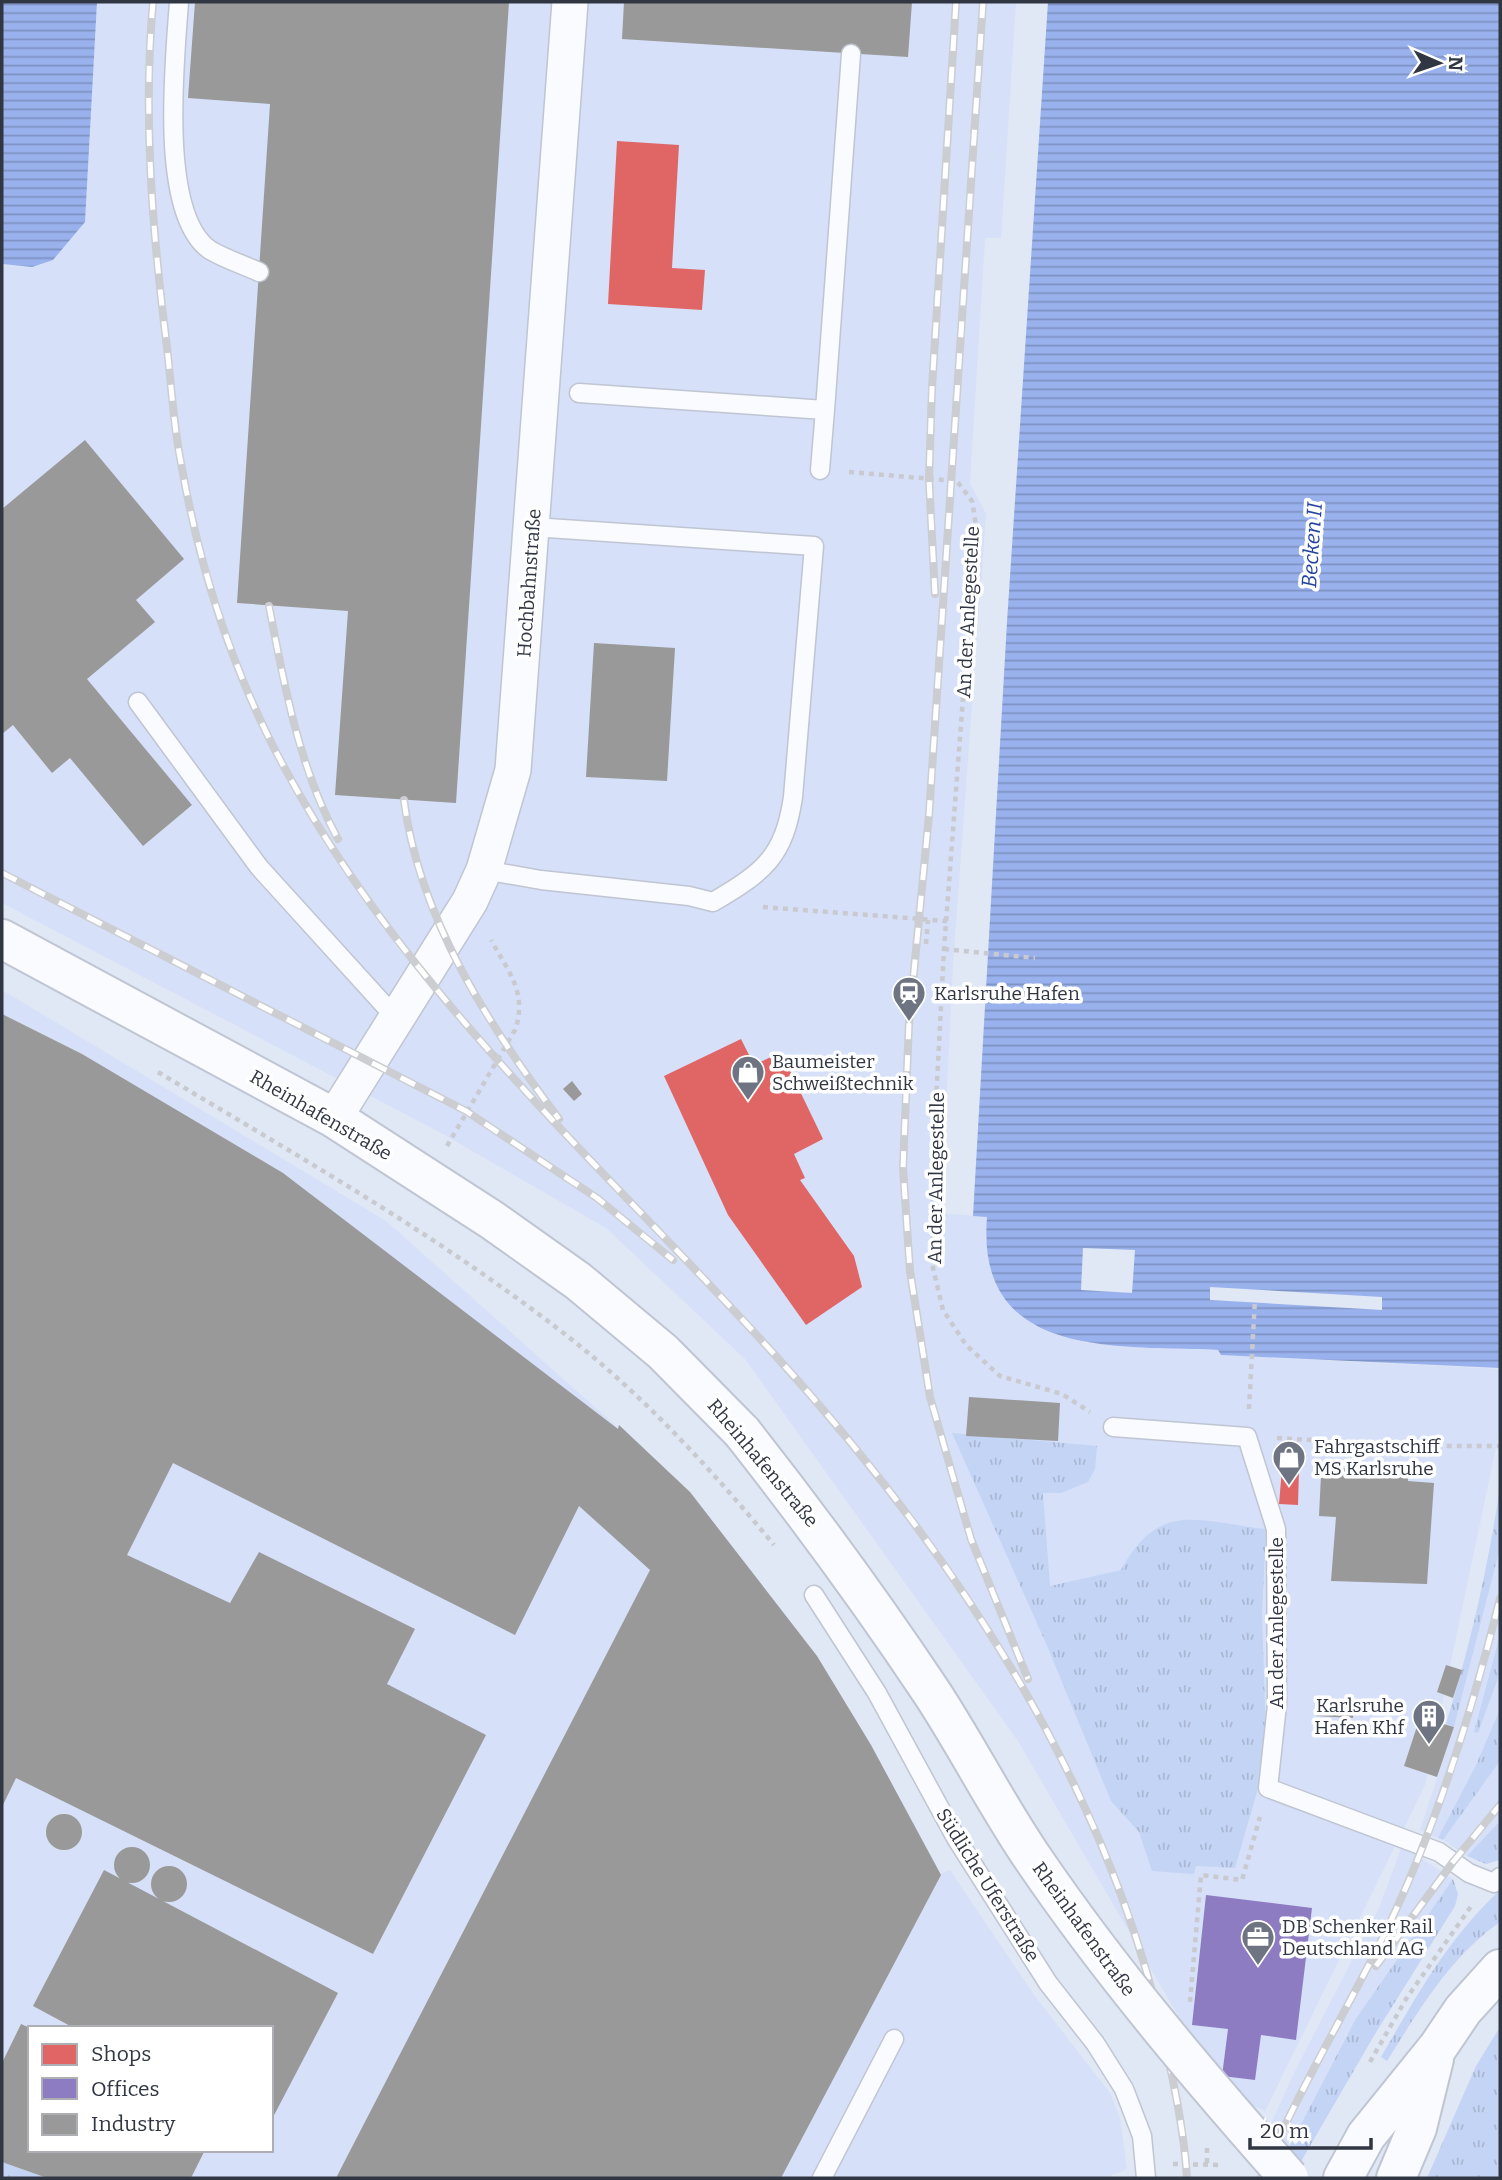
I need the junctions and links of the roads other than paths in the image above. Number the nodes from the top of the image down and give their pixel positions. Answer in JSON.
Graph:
{"nodes":[{"id":1,"x":179,"y":2,"type":"edge"},
{"id":2,"x":569,"y":2,"type":"edge"},
{"id":3,"x":851,"y":54,"type":"dead end"},
{"id":4,"x":259,"y":272,"type":"dead end"},
{"id":5,"x":579,"y":393,"type":"dead end"},
{"id":6,"x":825,"y":410,"type":"junction"},
{"id":7,"x":820,"y":470,"type":"road end"},
{"id":8,"x":533,"y":527,"type":"junction"},
{"id":9,"x":138,"y":702,"type":"dead end"},
{"id":10,"x":484,"y":870,"type":"junction"},
{"id":11,"x":2,"y":939,"type":"edge"},
{"id":12,"x":396,"y":1018,"type":"junction"},
{"id":13,"x":334,"y":1118,"type":"junction"},
{"id":14,"x":1113,"y":1427,"type":"road end"},
{"id":15,"x":814,"y":1595,"type":"dead end"},
{"id":16,"x":1497,"y":1880,"type":"edge"},
{"id":17,"x":1500,"y":1969,"type":"edge"},
{"id":18,"x":894,"y":2039,"type":"dead end"},
{"id":19,"x":1438,"y":2047,"type":"junction"},
{"id":20,"x":822,"y":2178,"type":"edge"},
{"id":21,"x":1146,"y":2178,"type":"edge"},
{"id":22,"x":1289,"y":2178,"type":"edge"},
{"id":23,"x":1343,"y":2178,"type":"edge"},
{"id":24,"x":1396,"y":2178,"type":"edge"}],
"edges":[{"from":1,"to":4,"type":"lane"},
{"from":2,"to":8,"type":"street","name":"Hochbahnstraße"},
{"from":3,"to":6,"type":"lane"},
{"from":5,"to":6,"type":"lane"},
{"from":6,"to":7,"type":"lane"},
{"from":8,"to":10,"type":"street","name":"Hochbahnstraße"},
{"from":8,"to":10,"type":"lane"},
{"from":9,"to":12,"type":"lane"},
{"from":10,"to":12,"type":"street","name":"Hochbahnstraße"},
{"from":11,"to":13,"type":"main road","name":"Rheinhafenstraße"},
{"from":12,"to":13,"type":"street","name":"Hochbahnstraße"},
{"from":13,"to":22,"type":"main road","name":"Rheinhafenstraße","bridge":true},
{"from":14,"to":16,"type":"lane","name":"An der Anlegestelle"},
{"from":15,"to":21,"type":"lane","name":"Südliche Uferstraße"},
{"from":17,"to":19,"type":"main road"},
{"from":18,"to":20,"type":"lane"},
{"from":19,"to":23,"type":"main road"},
{"from":19,"to":24,"type":"main road"}]}
